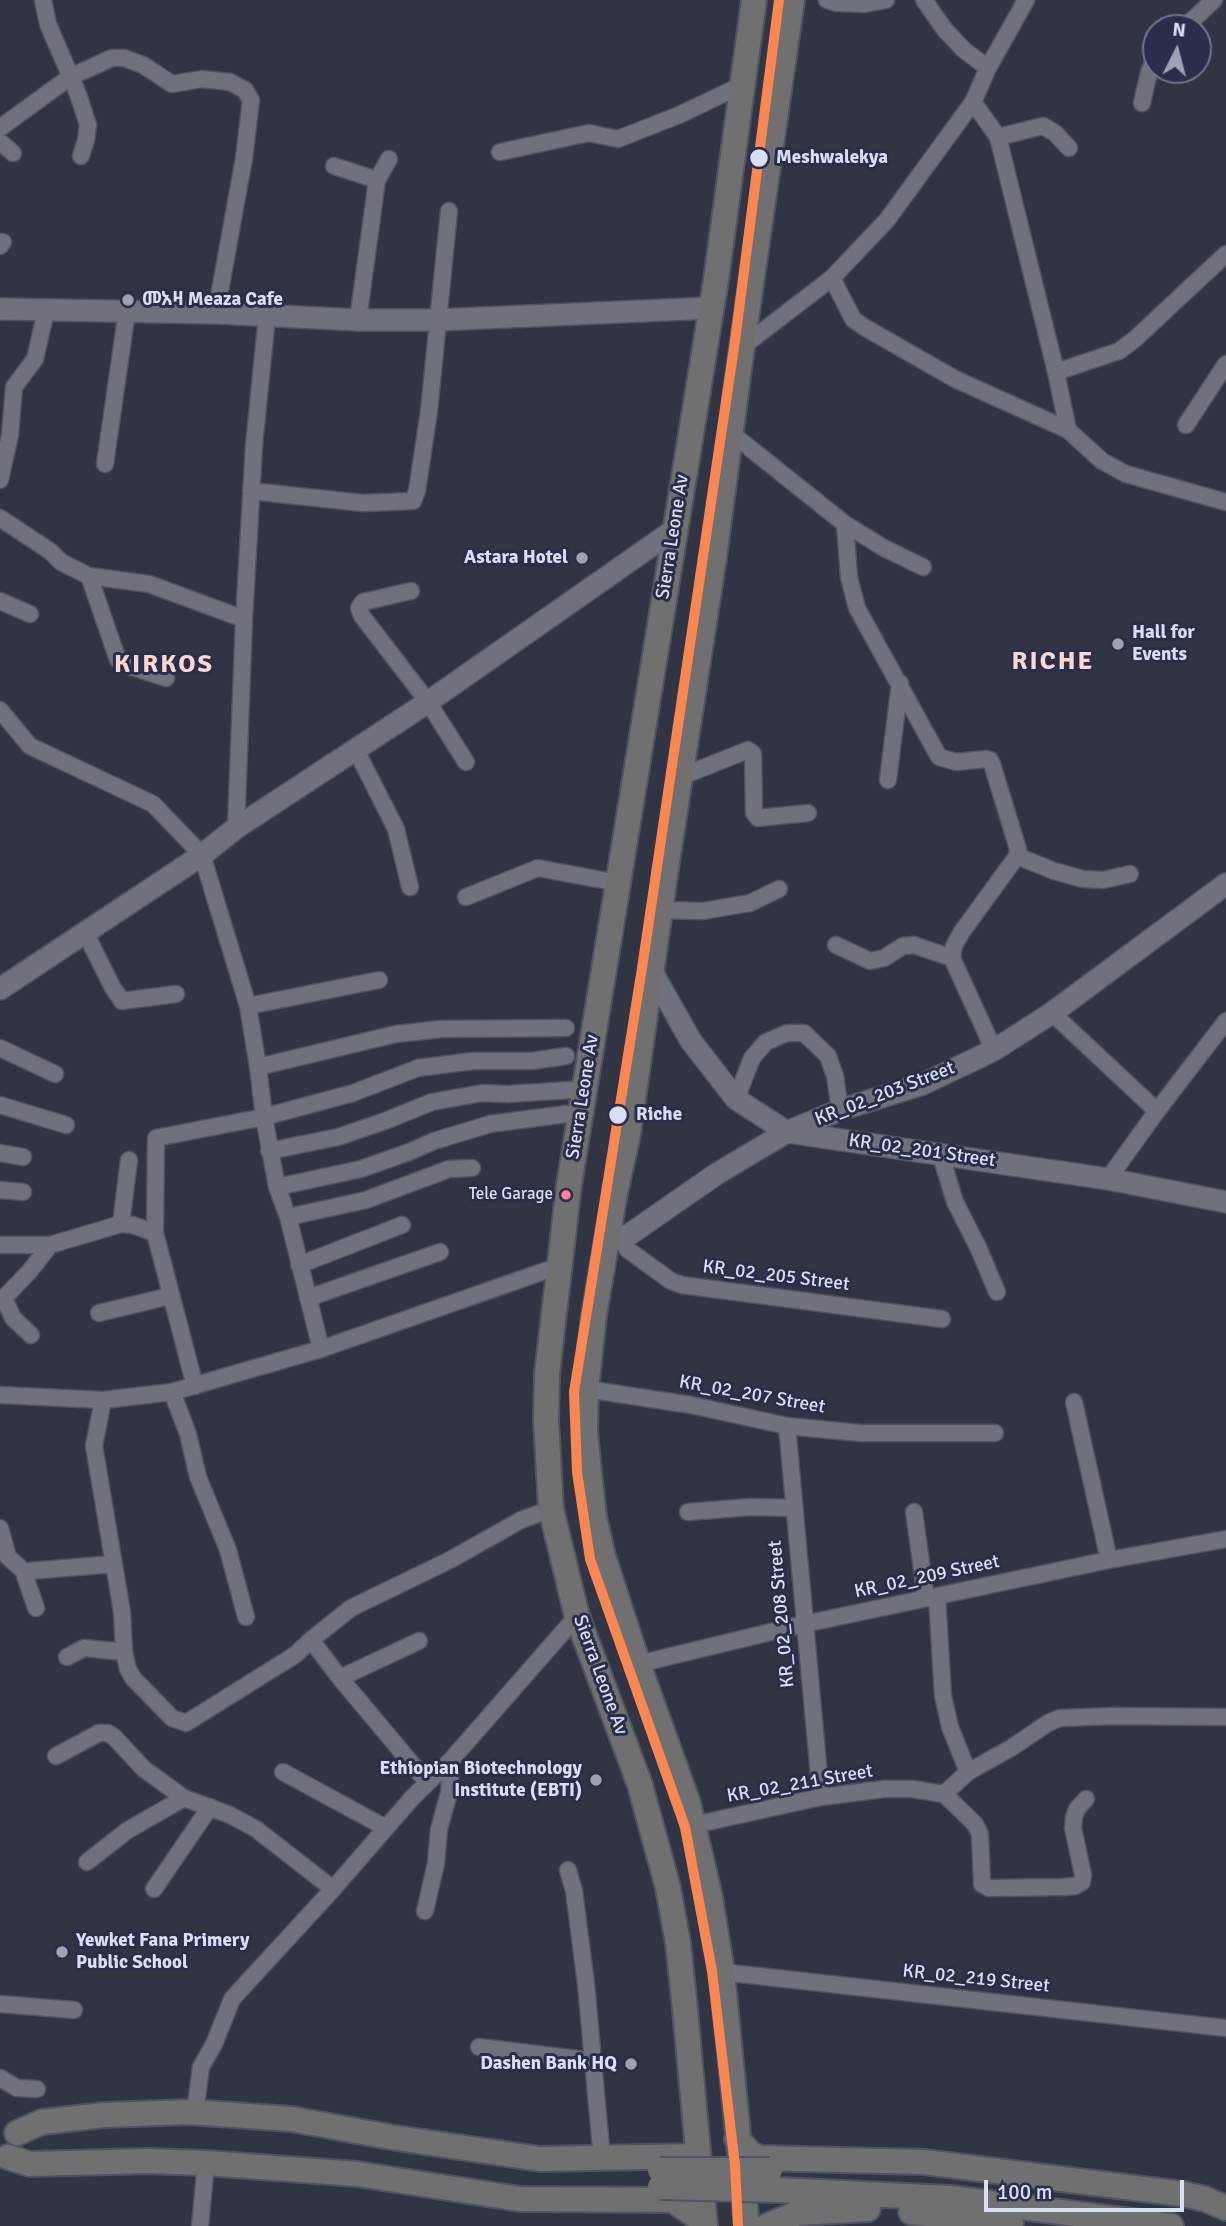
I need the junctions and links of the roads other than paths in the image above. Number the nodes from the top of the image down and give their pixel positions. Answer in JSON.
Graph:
{"nodes":[{"id":1,"x":43,"y":0,"type":"edge"},
{"id":2,"x":754,"y":0,"type":"edge"},
{"id":3,"x":792,"y":0,"type":"edge"},
{"id":4,"x":827,"y":0,"type":"edge"},
{"id":5,"x":886,"y":0,"type":"edge"},
{"id":6,"x":924,"y":0,"type":"edge"},
{"id":7,"x":1027,"y":0,"type":"edge"},
{"id":8,"x":1214,"y":0,"type":"edge"},
{"id":9,"x":1199,"y":14,"type":"edge"},
{"id":10,"x":988,"y":68,"type":"junction"},
{"id":11,"x":70,"y":77,"type":"junction"},
{"id":12,"x":1146,"y":84,"type":"edge"},
{"id":13,"x":742,"y":85,"type":"junction"},
{"id":14,"x":973,"y":102,"type":"junction"},
{"id":15,"x":1142,"y":103,"type":"dead end"},
{"id":16,"x":0,"y":128,"type":"edge"},
{"id":17,"x":998,"y":137,"type":"junction"},
{"id":18,"x":1069,"y":148,"type":"dead end"},
{"id":19,"x":500,"y":152,"type":"dead end"},
{"id":20,"x":81,"y":156,"type":"dead end"},
{"id":21,"x":389,"y":159,"type":"dead end"},
{"id":22,"x":334,"y":166,"type":"dead end"},
{"id":23,"x":377,"y":180,"type":"junction"},
{"id":24,"x":449,"y":211,"type":"dead end"},
{"id":25,"x":1226,"y":254,"type":"edge"},
{"id":26,"x":832,"y":278,"type":"junction"},
{"id":27,"x":711,"y":308,"type":"junction"},
{"id":28,"x":0,"y":309,"type":"edge"},
{"id":29,"x":46,"y":311,"type":"junction"},
{"id":30,"x":127,"y":311,"type":"junction"},
{"id":31,"x":216,"y":313,"type":"junction"},
{"id":32,"x":267,"y":316,"type":"junction"},
{"id":33,"x":358,"y":320,"type":"junction"},
{"id":34,"x":438,"y":320,"type":"junction"},
{"id":35,"x":742,"y":346,"type":"junction"},
{"id":36,"x":1226,"y":364,"type":"edge"},
{"id":37,"x":1056,"y":372,"type":"junction"},
{"id":38,"x":1186,"y":425,"type":"dead end"},
{"id":39,"x":1068,"y":430,"type":"junction"},
{"id":40,"x":731,"y":433,"type":"junction"},
{"id":41,"x":105,"y":464,"type":"dead end"},
{"id":42,"x":0,"y":480,"type":"edge"},
{"id":43,"x":251,"y":491,"type":"junction"},
{"id":44,"x":1226,"y":502,"type":"edge"},
{"id":45,"x":0,"y":519,"type":"edge"},
{"id":46,"x":845,"y":524,"type":"junction"},
{"id":47,"x":674,"y":530,"type":"junction"},
{"id":48,"x":923,"y":568,"type":"dead end"},
{"id":49,"x":89,"y":576,"type":"junction"},
{"id":50,"x":411,"y":591,"type":"dead end"},
{"id":51,"x":0,"y":601,"type":"edge"},
{"id":52,"x":30,"y":614,"type":"dead end"},
{"id":53,"x":244,"y":619,"type":"junction"},
{"id":54,"x":166,"y":678,"type":"dead end"},
{"id":55,"x":900,"y":683,"type":"junction"},
{"id":56,"x":428,"y":702,"type":"junction"},
{"id":57,"x":0,"y":710,"type":"edge"},
{"id":58,"x":356,"y":750,"type":"junction"},
{"id":59,"x":466,"y":762,"type":"dead end"},
{"id":60,"x":680,"y":777,"type":"junction"},
{"id":61,"x":888,"y":780,"type":"dead end"},
{"id":62,"x":808,"y":813,"type":"dead end"},
{"id":63,"x":236,"y":828,"type":"junction"},
{"id":64,"x":202,"y":855,"type":"junction"},
{"id":65,"x":1017,"y":856,"type":"junction"},
{"id":66,"x":1130,"y":874,"type":"dead end"},
{"id":67,"x":618,"y":883,"type":"junction"},
{"id":68,"x":1226,"y":884,"type":"edge"},
{"id":69,"x":410,"y":887,"type":"dead end"},
{"id":70,"x":779,"y":889,"type":"dead end"},
{"id":71,"x":466,"y":897,"type":"dead end"},
{"id":72,"x":660,"y":910,"type":"junction"},
{"id":73,"x":85,"y":932,"type":"junction"},
{"id":74,"x":835,"y":946,"type":"dead end"},
{"id":75,"x":952,"y":957,"type":"junction"},
{"id":76,"x":652,"y":972,"type":"junction"},
{"id":77,"x":380,"y":980,"type":"dead end"},
{"id":78,"x":0,"y":989,"type":"edge"},
{"id":79,"x":176,"y":994,"type":"dead end"},
{"id":80,"x":248,"y":1006,"type":"junction"},
{"id":81,"x":1052,"y":1013,"type":"junction"},
{"id":82,"x":1226,"y":1021,"type":"edge"},
{"id":83,"x":566,"y":1028,"type":"dead end"},
{"id":84,"x":0,"y":1048,"type":"edge"},
{"id":85,"x":994,"y":1050,"type":"junction"},
{"id":86,"x":566,"y":1056,"type":"dead end"},
{"id":87,"x":258,"y":1067,"type":"junction"},
{"id":88,"x":55,"y":1074,"type":"dead end"},
{"id":89,"x":570,"y":1090,"type":"dead end"},
{"id":90,"x":736,"y":1099,"type":"junction"},
{"id":91,"x":0,"y":1105,"type":"edge"},
{"id":92,"x":840,"y":1110,"type":"junction"},
{"id":93,"x":1157,"y":1111,"type":"junction"},
{"id":94,"x":566,"y":1114,"type":"dead end"},
{"id":95,"x":264,"y":1117,"type":"junction"},
{"id":96,"x":66,"y":1125,"type":"dead end"},
{"id":97,"x":786,"y":1132,"type":"junction"},
{"id":98,"x":270,"y":1151,"type":"junction"},
{"id":99,"x":0,"y":1153,"type":"edge"},
{"id":100,"x":940,"y":1153,"type":"junction"},
{"id":101,"x":23,"y":1157,"type":"dead end"},
{"id":102,"x":129,"y":1160,"type":"dead end"},
{"id":103,"x":472,"y":1168,"type":"dead end"},
{"id":104,"x":1108,"y":1179,"type":"junction"},
{"id":105,"x":277,"y":1187,"type":"junction"},
{"id":106,"x":0,"y":1190,"type":"edge"},
{"id":107,"x":23,"y":1192,"type":"dead end"},
{"id":108,"x":1226,"y":1202,"type":"edge"},
{"id":109,"x":288,"y":1217,"type":"junction"},
{"id":110,"x":121,"y":1224,"type":"junction"},
{"id":111,"x":402,"y":1225,"type":"dead end"},
{"id":112,"x":155,"y":1233,"type":"junction"},
{"id":113,"x":613,"y":1241,"type":"junction"},
{"id":114,"x":0,"y":1245,"type":"edge"},
{"id":115,"x":50,"y":1245,"type":"junction"},
{"id":116,"x":440,"y":1252,"type":"dead end"},
{"id":117,"x":299,"y":1265,"type":"junction"},
{"id":118,"x":559,"y":1266,"type":"junction"},
{"id":119,"x":997,"y":1292,"type":"dead end"},
{"id":120,"x":170,"y":1296,"type":"junction"},
{"id":121,"x":309,"y":1297,"type":"junction"},
{"id":122,"x":2,"y":1298,"type":"edge"},
{"id":123,"x":99,"y":1313,"type":"dead end"},
{"id":124,"x":942,"y":1319,"type":"dead end"},
{"id":125,"x":31,"y":1335,"type":"dead end"},
{"id":126,"x":321,"y":1349,"type":"junction"},
{"id":127,"x":195,"y":1386,"type":"junction"},
{"id":128,"x":586,"y":1389,"type":"junction"},
{"id":129,"x":172,"y":1392,"type":"junction"},
{"id":130,"x":0,"y":1395,"type":"edge"},
{"id":131,"x":103,"y":1400,"type":"junction"},
{"id":132,"x":1073,"y":1402,"type":"dead end"},
{"id":133,"x":788,"y":1426,"type":"junction"},
{"id":134,"x":995,"y":1433,"type":"dead end"},
{"id":135,"x":794,"y":1508,"type":"junction"},
{"id":136,"x":551,"y":1509,"type":"junction"},
{"id":137,"x":688,"y":1511,"type":"dead end"},
{"id":138,"x":914,"y":1512,"type":"dead end"},
{"id":139,"x":0,"y":1528,"type":"edge"},
{"id":140,"x":1226,"y":1539,"type":"edge"},
{"id":141,"x":1109,"y":1560,"type":"junction"},
{"id":142,"x":114,"y":1564,"type":"junction"},
{"id":143,"x":26,"y":1573,"type":"junction"},
{"id":144,"x":932,"y":1597,"type":"junction"},
{"id":145,"x":36,"y":1608,"type":"dead end"},
{"id":146,"x":577,"y":1616,"type":"junction"},
{"id":147,"x":246,"y":1617,"type":"dead end"},
{"id":148,"x":804,"y":1624,"type":"junction"},
{"id":149,"x":311,"y":1640,"type":"junction"},
{"id":150,"x":419,"y":1641,"type":"dead end"},
{"id":151,"x":124,"y":1652,"type":"junction"},
{"id":152,"x":66,"y":1657,"type":"dead end"},
{"id":153,"x":638,"y":1664,"type":"junction"},
{"id":154,"x":340,"y":1678,"type":"junction"},
{"id":155,"x":1226,"y":1717,"type":"edge"},
{"id":156,"x":56,"y":1756,"type":"dead end"},
{"id":157,"x":451,"y":1760,"type":"junction"},
{"id":158,"x":284,"y":1772,"type":"dead end"},
{"id":159,"x":968,"y":1772,"type":"junction"},
{"id":160,"x":427,"y":1782,"type":"junction"},
{"id":161,"x":944,"y":1794,"type":"junction"},
{"id":162,"x":821,"y":1797,"type":"junction"},
{"id":163,"x":184,"y":1798,"type":"junction"},
{"id":164,"x":1086,"y":1799,"type":"dead end"},
{"id":165,"x":210,"y":1808,"type":"junction"},
{"id":166,"x":694,"y":1825,"type":"junction"},
{"id":167,"x":386,"y":1828,"type":"junction"},
{"id":168,"x":87,"y":1862,"type":"dead end"},
{"id":169,"x":568,"y":1870,"type":"dead end"},
{"id":170,"x":154,"y":1889,"type":"dead end"},
{"id":171,"x":333,"y":1889,"type":"junction"},
{"id":172,"x":425,"y":1911,"type":"dead end"},
{"id":173,"x":722,"y":1972,"type":"junction"},
{"id":174,"x":0,"y":2004,"type":"edge"},
{"id":175,"x":74,"y":2010,"type":"dead end"},
{"id":176,"x":1226,"y":2028,"type":"edge"},
{"id":177,"x":479,"y":2047,"type":"dead end"},
{"id":178,"x":594,"y":2061,"type":"junction"},
{"id":179,"x":0,"y":2078,"type":"edge"},
{"id":180,"x":37,"y":2089,"type":"dead end"},
{"id":181,"x":194,"y":2112,"type":"junction"},
{"id":182,"x":737,"y":2139,"type":"junction"},
{"id":183,"x":6,"y":2145,"type":"edge"},
{"id":184,"x":698,"y":2156,"type":"junction"},
{"id":185,"x":602,"y":2159,"type":"junction"},
{"id":186,"x":206,"y":2163,"type":"junction"},
{"id":187,"x":774,"y":2180,"type":"junction"},
{"id":188,"x":1226,"y":2210,"type":"edge"},
{"id":189,"x":947,"y":2221,"type":"edge"},
{"id":190,"x":704,"y":2224,"type":"edge"},
{"id":191,"x":200,"y":2226,"type":"edge"},
{"id":192,"x":747,"y":2226,"type":"edge"},
{"id":193,"x":767,"y":2226,"type":"edge"},
{"id":194,"x":1036,"y":2226,"type":"edge"},
{"id":195,"x":1171,"y":2226,"type":"edge"}],
"edges":[{"from":1,"to":11,"type":"street"},
{"from":2,"to":13,"type":"main road","name":"Sierra Leone Av"},
{"from":3,"to":35,"type":"main road","name":"Sierra Leone Av"},
{"from":4,"to":5,"type":"street"},
{"from":6,"to":10,"type":"street"},
{"from":7,"to":10,"type":"street"},
{"from":8,"to":9,"type":"street"},
{"from":10,"to":14,"type":"street"},
{"from":11,"to":16,"type":"street"},
{"from":11,"to":20,"type":"street"},
{"from":11,"to":31,"type":"street"},
{"from":12,"to":15,"type":"street"},
{"from":13,"to":19,"type":"street"},
{"from":13,"to":27,"type":"main road","name":"Sierra Leone Av"},
{"from":14,"to":17,"type":"street"},
{"from":14,"to":26,"type":"street"},
{"from":17,"to":18,"type":"street"},
{"from":17,"to":37,"type":"street"},
{"from":21,"to":23,"type":"street"},
{"from":22,"to":23,"type":"street"},
{"from":23,"to":33,"type":"street"},
{"from":24,"to":34,"type":"street"},
{"from":25,"to":37,"type":"street"},
{"from":26,"to":35,"type":"street"},
{"from":26,"to":39,"type":"street"},
{"from":27,"to":34,"type":"street"},
{"from":27,"to":47,"type":"main road","name":"Sierra Leone Av"},
{"from":28,"to":29,"type":"street"},
{"from":29,"to":30,"type":"street"},
{"from":29,"to":42,"type":"street"},
{"from":30,"to":31,"type":"street"},
{"from":30,"to":41,"type":"street"},
{"from":31,"to":32,"type":"street"},
{"from":32,"to":33,"type":"street"},
{"from":32,"to":43,"type":"street"},
{"from":33,"to":34,"type":"street"},
{"from":34,"to":43,"type":"street"},
{"from":35,"to":40,"type":"main road","name":"Sierra Leone Av"},
{"from":36,"to":38,"type":"street"},
{"from":37,"to":39,"type":"street"},
{"from":39,"to":44,"type":"street"},
{"from":40,"to":46,"type":"street"},
{"from":40,"to":60,"type":"main road","name":"Sierra Leone Av"},
{"from":43,"to":53,"type":"street"},
{"from":45,"to":49,"type":"street"},
{"from":46,"to":48,"type":"street"},
{"from":46,"to":55,"type":"street"},
{"from":47,"to":56,"type":"street"},
{"from":47,"to":67,"type":"main road","name":"Sierra Leone Av"},
{"from":49,"to":53,"type":"street"},
{"from":49,"to":54,"type":"street"},
{"from":50,"to":56,"type":"street"},
{"from":51,"to":52,"type":"street"},
{"from":53,"to":63,"type":"street"},
{"from":55,"to":61,"type":"street"},
{"from":55,"to":65,"type":"street"},
{"from":56,"to":58,"type":"street"},
{"from":56,"to":59,"type":"street"},
{"from":57,"to":64,"type":"street"},
{"from":58,"to":63,"type":"street"},
{"from":58,"to":69,"type":"street"},
{"from":60,"to":62,"type":"street"},
{"from":60,"to":72,"type":"main road","name":"Sierra Leone Av"},
{"from":63,"to":64,"type":"street"},
{"from":64,"to":73,"type":"street"},
{"from":64,"to":80,"type":"street"},
{"from":65,"to":66,"type":"street"},
{"from":65,"to":75,"type":"street"},
{"from":67,"to":71,"type":"street"},
{"from":67,"to":118,"type":"main road","name":"Sierra Leone Av"},
{"from":68,"to":81,"type":"street","name":"KR_02_203 Street"},
{"from":70,"to":72,"type":"street"},
{"from":72,"to":76,"type":"main road","name":"Sierra Leone Av"},
{"from":73,"to":78,"type":"street"},
{"from":73,"to":79,"type":"street"},
{"from":74,"to":75,"type":"street"},
{"from":75,"to":85,"type":"street"},
{"from":76,"to":90,"type":"street","name":"KR_02_201 Street"},
{"from":76,"to":113,"type":"main road","name":"Sierra Leone Av"},
{"from":77,"to":80,"type":"street"},
{"from":80,"to":87,"type":"street"},
{"from":81,"to":85,"type":"street","name":"KR_02_203 Street"},
{"from":81,"to":93,"type":"street"},
{"from":82,"to":93,"type":"street"},
{"from":83,"to":87,"type":"street"},
{"from":84,"to":88,"type":"street"},
{"from":85,"to":92,"type":"street","name":"KR_02_203 Street"},
{"from":86,"to":95,"type":"street"},
{"from":87,"to":95,"type":"street"},
{"from":89,"to":98,"type":"street"},
{"from":90,"to":92,"type":"street"},
{"from":90,"to":97,"type":"street","name":"KR_02_201 Street"},
{"from":91,"to":96,"type":"street"},
{"from":92,"to":97,"type":"street","name":"KR_02_203 Street"},
{"from":93,"to":104,"type":"street"},
{"from":94,"to":105,"type":"street"},
{"from":95,"to":98,"type":"street"},
{"from":95,"to":112,"type":"street"},
{"from":97,"to":100,"type":"street","name":"KR_02_201 Street"},
{"from":97,"to":113,"type":"street","name":"KR_02_203 Street"},
{"from":98,"to":105,"type":"street"},
{"from":99,"to":101,"type":"street"},
{"from":100,"to":104,"type":"street","name":"KR_02_201 Street"},
{"from":100,"to":119,"type":"street"},
{"from":102,"to":110,"type":"street"},
{"from":103,"to":109,"type":"street"},
{"from":104,"to":108,"type":"street","name":"KR_02_201 Street"},
{"from":105,"to":109,"type":"street"},
{"from":106,"to":107,"type":"street"},
{"from":109,"to":117,"type":"street"},
{"from":110,"to":112,"type":"street"},
{"from":110,"to":115,"type":"street"},
{"from":111,"to":117,"type":"street"},
{"from":112,"to":120,"type":"street"},
{"from":113,"to":124,"type":"street","name":"KR_02_205 Street"},
{"from":113,"to":128,"type":"main road","name":"Sierra Leone Av"},
{"from":114,"to":115,"type":"street"},
{"from":115,"to":122,"type":"street"},
{"from":116,"to":121,"type":"street"},
{"from":117,"to":121,"type":"street"},
{"from":118,"to":126,"type":"street"},
{"from":118,"to":136,"type":"main road","name":"Sierra Leone Av"},
{"from":120,"to":123,"type":"street"},
{"from":120,"to":127,"type":"street"},
{"from":121,"to":126,"type":"street"},
{"from":122,"to":125,"type":"street"},
{"from":126,"to":127,"type":"street"},
{"from":127,"to":129,"type":"street"},
{"from":128,"to":133,"type":"street","name":"KR_02_207 Street"},
{"from":128,"to":153,"type":"main road","name":"Sierra Leone Av"},
{"from":129,"to":131,"type":"street"},
{"from":129,"to":147,"type":"street"},
{"from":130,"to":131,"type":"street"},
{"from":131,"to":142,"type":"street"},
{"from":132,"to":141,"type":"street"},
{"from":133,"to":134,"type":"street","name":"KR_02_207 Street"},
{"from":133,"to":135,"type":"street","name":"KR_02_208 Street"},
{"from":135,"to":137,"type":"street"},
{"from":135,"to":148,"type":"street","name":"KR_02_208 Street"},
{"from":136,"to":146,"type":"main road","name":"Sierra Leone Av"},
{"from":136,"to":149,"type":"street"},
{"from":138,"to":144,"type":"street"},
{"from":139,"to":143,"type":"street"},
{"from":140,"to":141,"type":"street","name":"KR_02_209 Street"},
{"from":141,"to":144,"type":"street","name":"KR_02_209 Street"},
{"from":142,"to":143,"type":"street"},
{"from":142,"to":151,"type":"street"},
{"from":143,"to":145,"type":"street"},
{"from":144,"to":148,"type":"street","name":"KR_02_209 Street"},
{"from":144,"to":159,"type":"street"},
{"from":146,"to":157,"type":"street"},
{"from":146,"to":184,"type":"main road","name":"Sierra Leone Av"},
{"from":148,"to":153,"type":"street","name":"KR_02_209 Street"},
{"from":148,"to":162,"type":"street","name":"KR_02_208 Street"},
{"from":149,"to":151,"type":"street"},
{"from":149,"to":154,"type":"street"},
{"from":150,"to":154,"type":"street"},
{"from":151,"to":152,"type":"street"},
{"from":153,"to":166,"type":"main road","name":"Sierra Leone Av"},
{"from":154,"to":160,"type":"street"},
{"from":155,"to":159,"type":"street"},
{"from":156,"to":163,"type":"street"},
{"from":157,"to":160,"type":"street"},
{"from":157,"to":172,"type":"street"},
{"from":158,"to":167,"type":"street"},
{"from":159,"to":161,"type":"street"},
{"from":160,"to":167,"type":"street"},
{"from":161,"to":162,"type":"street","name":"KR_02_211 Street"},
{"from":161,"to":164,"type":"street"},
{"from":162,"to":166,"type":"street","name":"KR_02_211 Street"},
{"from":163,"to":165,"type":"street"},
{"from":163,"to":168,"type":"street"},
{"from":165,"to":170,"type":"street"},
{"from":165,"to":171,"type":"street"},
{"from":166,"to":173,"type":"main road","name":"Sierra Leone Av"},
{"from":167,"to":171,"type":"street"},
{"from":169,"to":178,"type":"street"},
{"from":171,"to":181,"type":"street"},
{"from":173,"to":176,"type":"street","name":"KR_02_219 Street"},
{"from":173,"to":182,"type":"main road","name":"Sierra Leone Av"},
{"from":174,"to":175,"type":"street"},
{"from":177,"to":178,"type":"street"},
{"from":178,"to":185,"type":"street"},
{"from":179,"to":180,"type":"street"},
{"from":181,"to":183,"type":"main road"},
{"from":181,"to":185,"type":"main road"},
{"from":182,"to":188,"type":"main road"},
{"from":182,"to":192,"type":"main road","name":"Sierra Leone Av"},
{"from":183,"to":186,"type":"main road"},
{"from":183,"to":187,"type":"main road","bridge":true},
{"from":184,"to":185,"type":"main road"},
{"from":184,"to":190,"type":"main road","name":"Sierra Leone Av"},
{"from":186,"to":190,"type":"main road"},
{"from":186,"to":191,"type":"street"},
{"from":187,"to":188,"type":"main road"},
{"from":187,"to":195,"type":"main road"},
{"from":189,"to":193,"type":"main road"},
{"from":189,"to":194,"type":"main road"}]}
